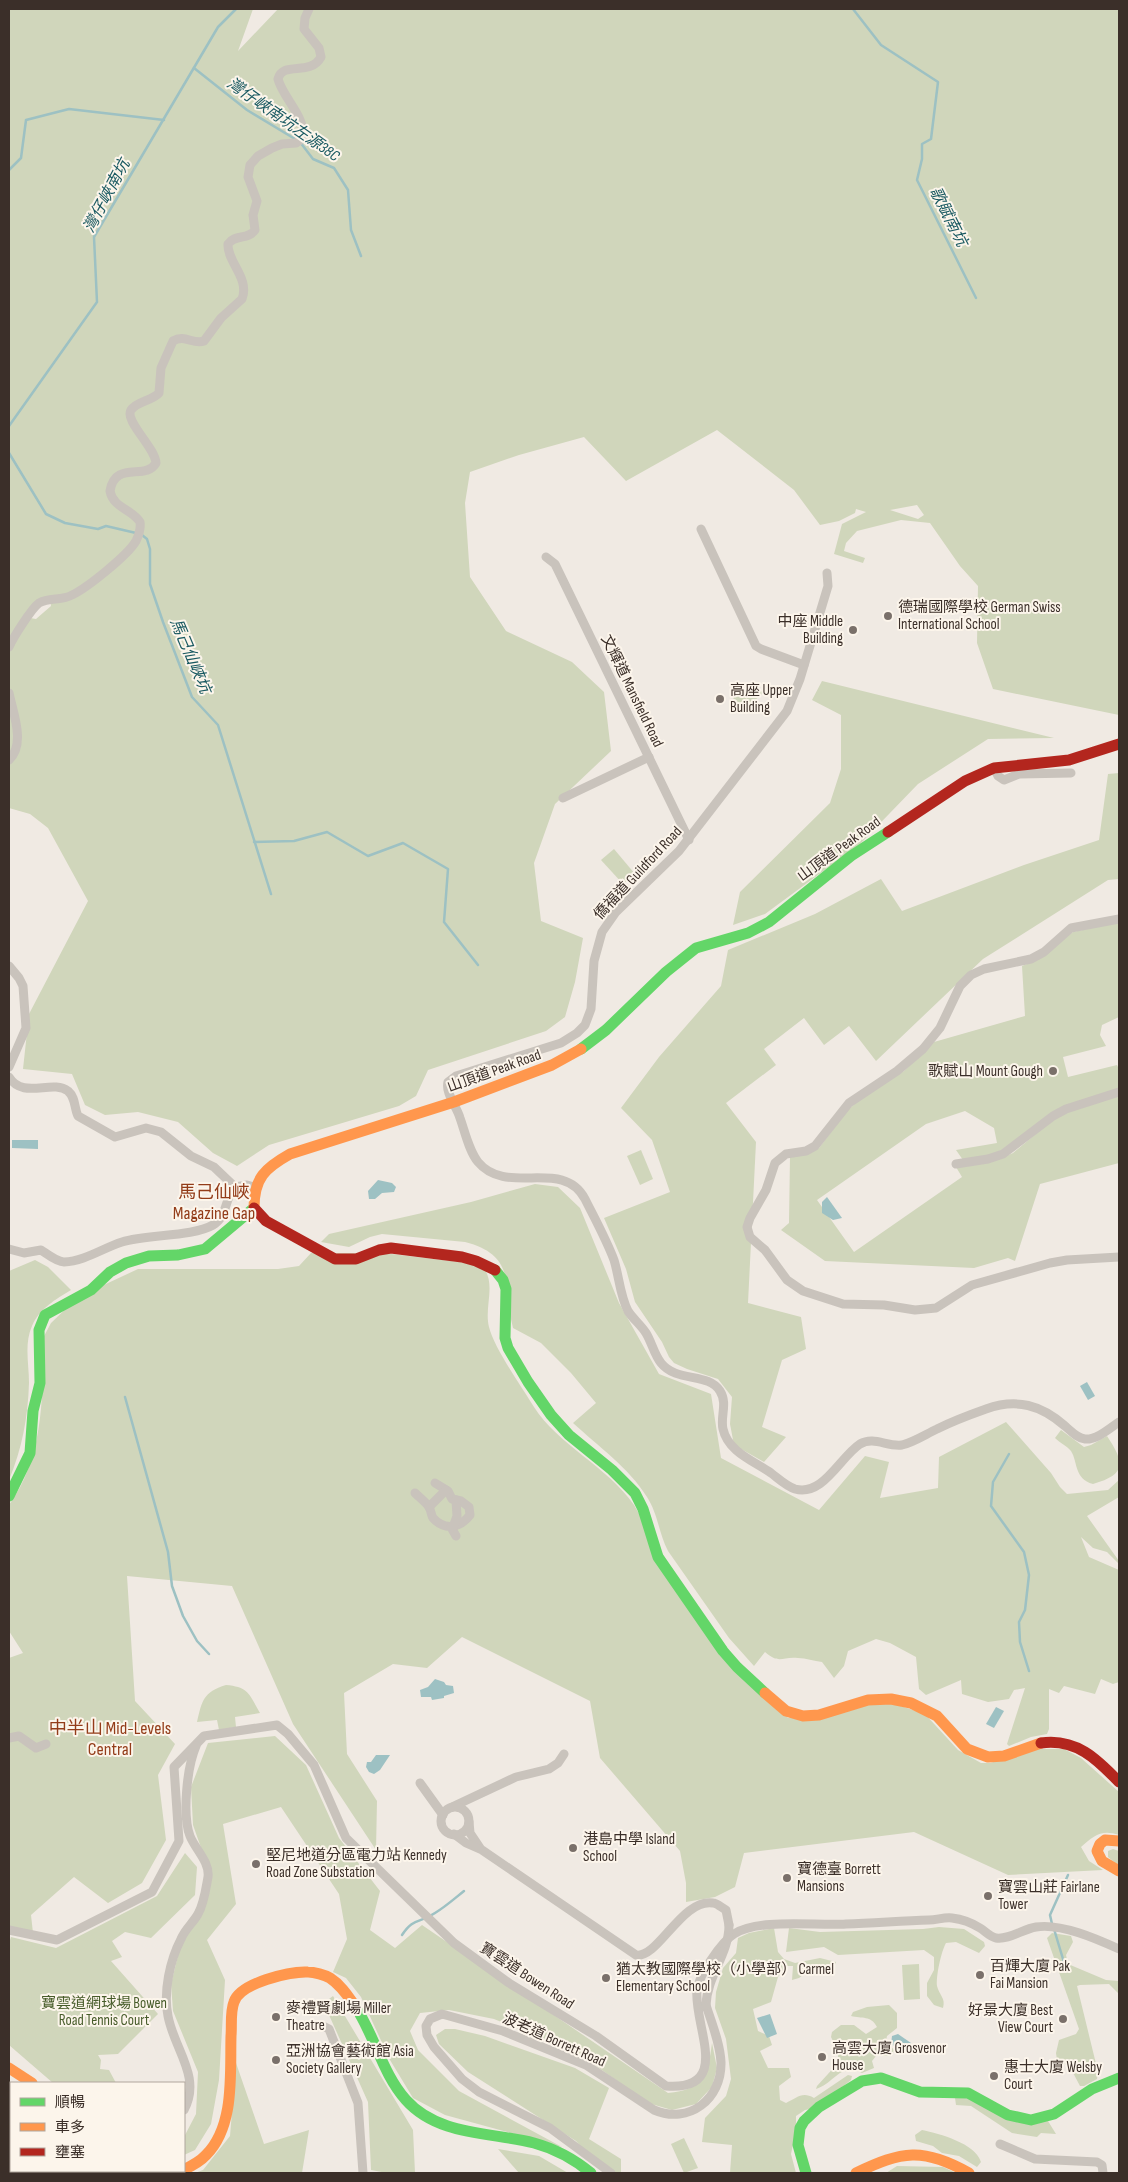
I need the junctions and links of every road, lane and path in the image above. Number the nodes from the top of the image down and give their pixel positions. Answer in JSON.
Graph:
{"nodes":[{"id":1,"x":309,"y":9,"type":"edge"},
{"id":2,"x":701,"y":529,"type":"dead end"},
{"id":3,"x":546,"y":557,"type":"dead end"},
{"id":4,"x":827,"y":572,"type":"dead end"},
{"id":5,"x":9,"y":647,"type":"edge"},
{"id":6,"x":804,"y":665,"type":"junction"},
{"id":7,"x":9,"y":693,"type":"edge"},
{"id":8,"x":1119,"y":744,"type":"edge"},
{"id":9,"x":649,"y":757,"type":"junction"},
{"id":10,"x":9,"y":760,"type":"edge"},
{"id":11,"x":994,"y":768,"type":"junction"},
{"id":12,"x":1070,"y":773,"type":"dead end"},
{"id":13,"x":562,"y":798,"type":"dead end"},
{"id":14,"x":689,"y":840,"type":"junction"},
{"id":15,"x":1119,"y":919,"type":"edge"},
{"id":16,"x":9,"y":966,"type":"edge"},
{"id":17,"x":9,"y":1067,"type":"edge"},
{"id":18,"x":9,"y":1077,"type":"edge"},
{"id":19,"x":1119,"y":1092,"type":"edge"},
{"id":20,"x":454,"y":1102,"type":"junction"},
{"id":21,"x":956,"y":1164,"type":"dead end"},
{"id":22,"x":235,"y":1187,"type":"junction"},
{"id":23,"x":254,"y":1187,"type":"junction"},
{"id":24,"x":254,"y":1208,"type":"junction"},
{"id":25,"x":232,"y":1227,"type":"junction"},
{"id":26,"x":277,"y":1228,"type":"junction"},
{"id":27,"x":9,"y":1249,"type":"edge"},
{"id":28,"x":1119,"y":1257,"type":"edge"},
{"id":29,"x":1119,"y":1422,"type":"edge"},
{"id":30,"x":434,"y":1483,"type":"dead end"},
{"id":31,"x":446,"y":1490,"type":"junction"},
{"id":32,"x":415,"y":1493,"type":"dead end"},
{"id":33,"x":9,"y":1496,"type":"edge"},
{"id":34,"x":456,"y":1500,"type":"junction"},
{"id":35,"x":429,"y":1507,"type":"junction"},
{"id":36,"x":453,"y":1530,"type":"junction"},
{"id":37,"x":9,"y":1738,"type":"edge"},
{"id":38,"x":198,"y":1741,"type":"junction"},
{"id":39,"x":46,"y":1744,"type":"dead end"},
{"id":40,"x":564,"y":1754,"type":"dead end"},
{"id":41,"x":1119,"y":1782,"type":"edge"},
{"id":42,"x":420,"y":1783,"type":"dead end"},
{"id":43,"x":484,"y":1792,"type":"junction"},
{"id":44,"x":452,"y":1807,"type":"junction"},
{"id":45,"x":443,"y":1815,"type":"junction"},
{"id":46,"x":468,"y":1818,"type":"junction"},
{"id":47,"x":454,"y":1834,"type":"junction"},
{"id":48,"x":1119,"y":1841,"type":"edge"},
{"id":49,"x":482,"y":1850,"type":"junction"},
{"id":50,"x":1119,"y":1871,"type":"edge"},
{"id":51,"x":9,"y":1930,"type":"edge"},
{"id":52,"x":1119,"y":1949,"type":"edge"},
{"id":53,"x":702,"y":2007,"type":"junction"},
{"id":54,"x":323,"y":2026,"type":"dead end"},
{"id":55,"x":9,"y":2068,"type":"edge"},
{"id":56,"x":1119,"y":2078,"type":"edge"},
{"id":57,"x":19,"y":2079,"type":"edge"},
{"id":58,"x":185,"y":2107,"type":"edge"},
{"id":59,"x":1000,"y":2144,"type":"dead end"},
{"id":60,"x":185,"y":2170,"type":"edge"},
{"id":61,"x":363,"y":2173,"type":"edge"},
{"id":62,"x":591,"y":2173,"type":"edge"},
{"id":63,"x":611,"y":2173,"type":"edge"},
{"id":64,"x":806,"y":2173,"type":"edge"},
{"id":65,"x":856,"y":2173,"type":"edge"},
{"id":66,"x":969,"y":2173,"type":"edge"},
{"id":67,"x":1103,"y":2173,"type":"edge"}],
"edges":[{"from":1,"to":5,"type":"street"},
{"from":2,"to":6,"type":"street"},
{"from":3,"to":9,"type":"street","name":"文輝道 Mansfield Road"},
{"from":4,"to":6,"type":"street","name":"僑福道 Guildford Road"},
{"from":6,"to":14,"type":"street","name":"僑福道 Guildford Road"},
{"from":7,"to":10,"type":"street"},
{"from":8,"to":11,"type":"main road","name":"山頂道 Peak Road"},
{"from":9,"to":13,"type":"street"},
{"from":9,"to":14,"type":"street","name":"文輝道 Mansfield Road"},
{"from":11,"to":12,"type":"street"},
{"from":11,"to":20,"type":"main road","name":"山頂道 Peak Road"},
{"from":14,"to":20,"type":"street","name":"僑福道 Guildford Road"},
{"from":15,"to":28,"type":"street"},
{"from":16,"to":17,"type":"street"},
{"from":18,"to":22,"type":"street"},
{"from":19,"to":21,"type":"street"},
{"from":20,"to":23,"type":"main road","name":"山頂道 Peak Road"},
{"from":20,"to":29,"type":"street"},
{"from":22,"to":23,"type":"street"},
{"from":22,"to":27,"type":"street"},
{"from":23,"to":24,"type":"main road"},
{"from":24,"to":25,"type":"main road"},
{"from":24,"to":26,"type":"main road"},
{"from":25,"to":26,"type":"main road"},
{"from":25,"to":33,"type":"main road"},
{"from":26,"to":41,"type":"main road"},
{"from":30,"to":31,"type":"street"},
{"from":31,"to":34,"type":"street"},
{"from":31,"to":35,"type":"street"},
{"from":32,"to":35,"type":"street"},
{"from":34,"to":36,"type":"street"},
{"from":34,"to":36,"type":"street"},
{"from":35,"to":36,"type":"street"},
{"from":37,"to":39,"type":"street"},
{"from":38,"to":51,"type":"street","name":"寶雲道 Bowen Road"},
{"from":38,"to":53,"type":"street","name":"寶雲道 Bowen Road"},
{"from":38,"to":58,"type":"street"},
{"from":40,"to":43,"type":"street"},
{"from":42,"to":45,"type":"street"},
{"from":43,"to":44,"type":"street"},
{"from":43,"to":46,"type":"street"},
{"from":44,"to":45,"type":"street"},
{"from":44,"to":46,"type":"street"},
{"from":45,"to":47,"type":"street","name":"波老道 Borrett Road"},
{"from":46,"to":47,"type":"street"},
{"from":46,"to":49,"type":"street","name":"波老道 Borrett Road"},
{"from":47,"to":49,"type":"street","name":"波老道 Borrett Road"},
{"from":48,"to":50,"type":"main road"},
{"from":49,"to":53,"type":"street","name":"波老道 Borrett Road","bridge":true},
{"from":52,"to":53,"type":"street","name":"寶雲道 Bowen Road"},
{"from":53,"to":63,"type":"street","name":"波老道 Borrett Road"},
{"from":54,"to":61,"type":"street"},
{"from":55,"to":57,"type":"main road"},
{"from":56,"to":64,"type":"main road"},
{"from":59,"to":67,"type":"street"},
{"from":60,"to":62,"type":"main road"},
{"from":65,"to":66,"type":"main road"}]}
